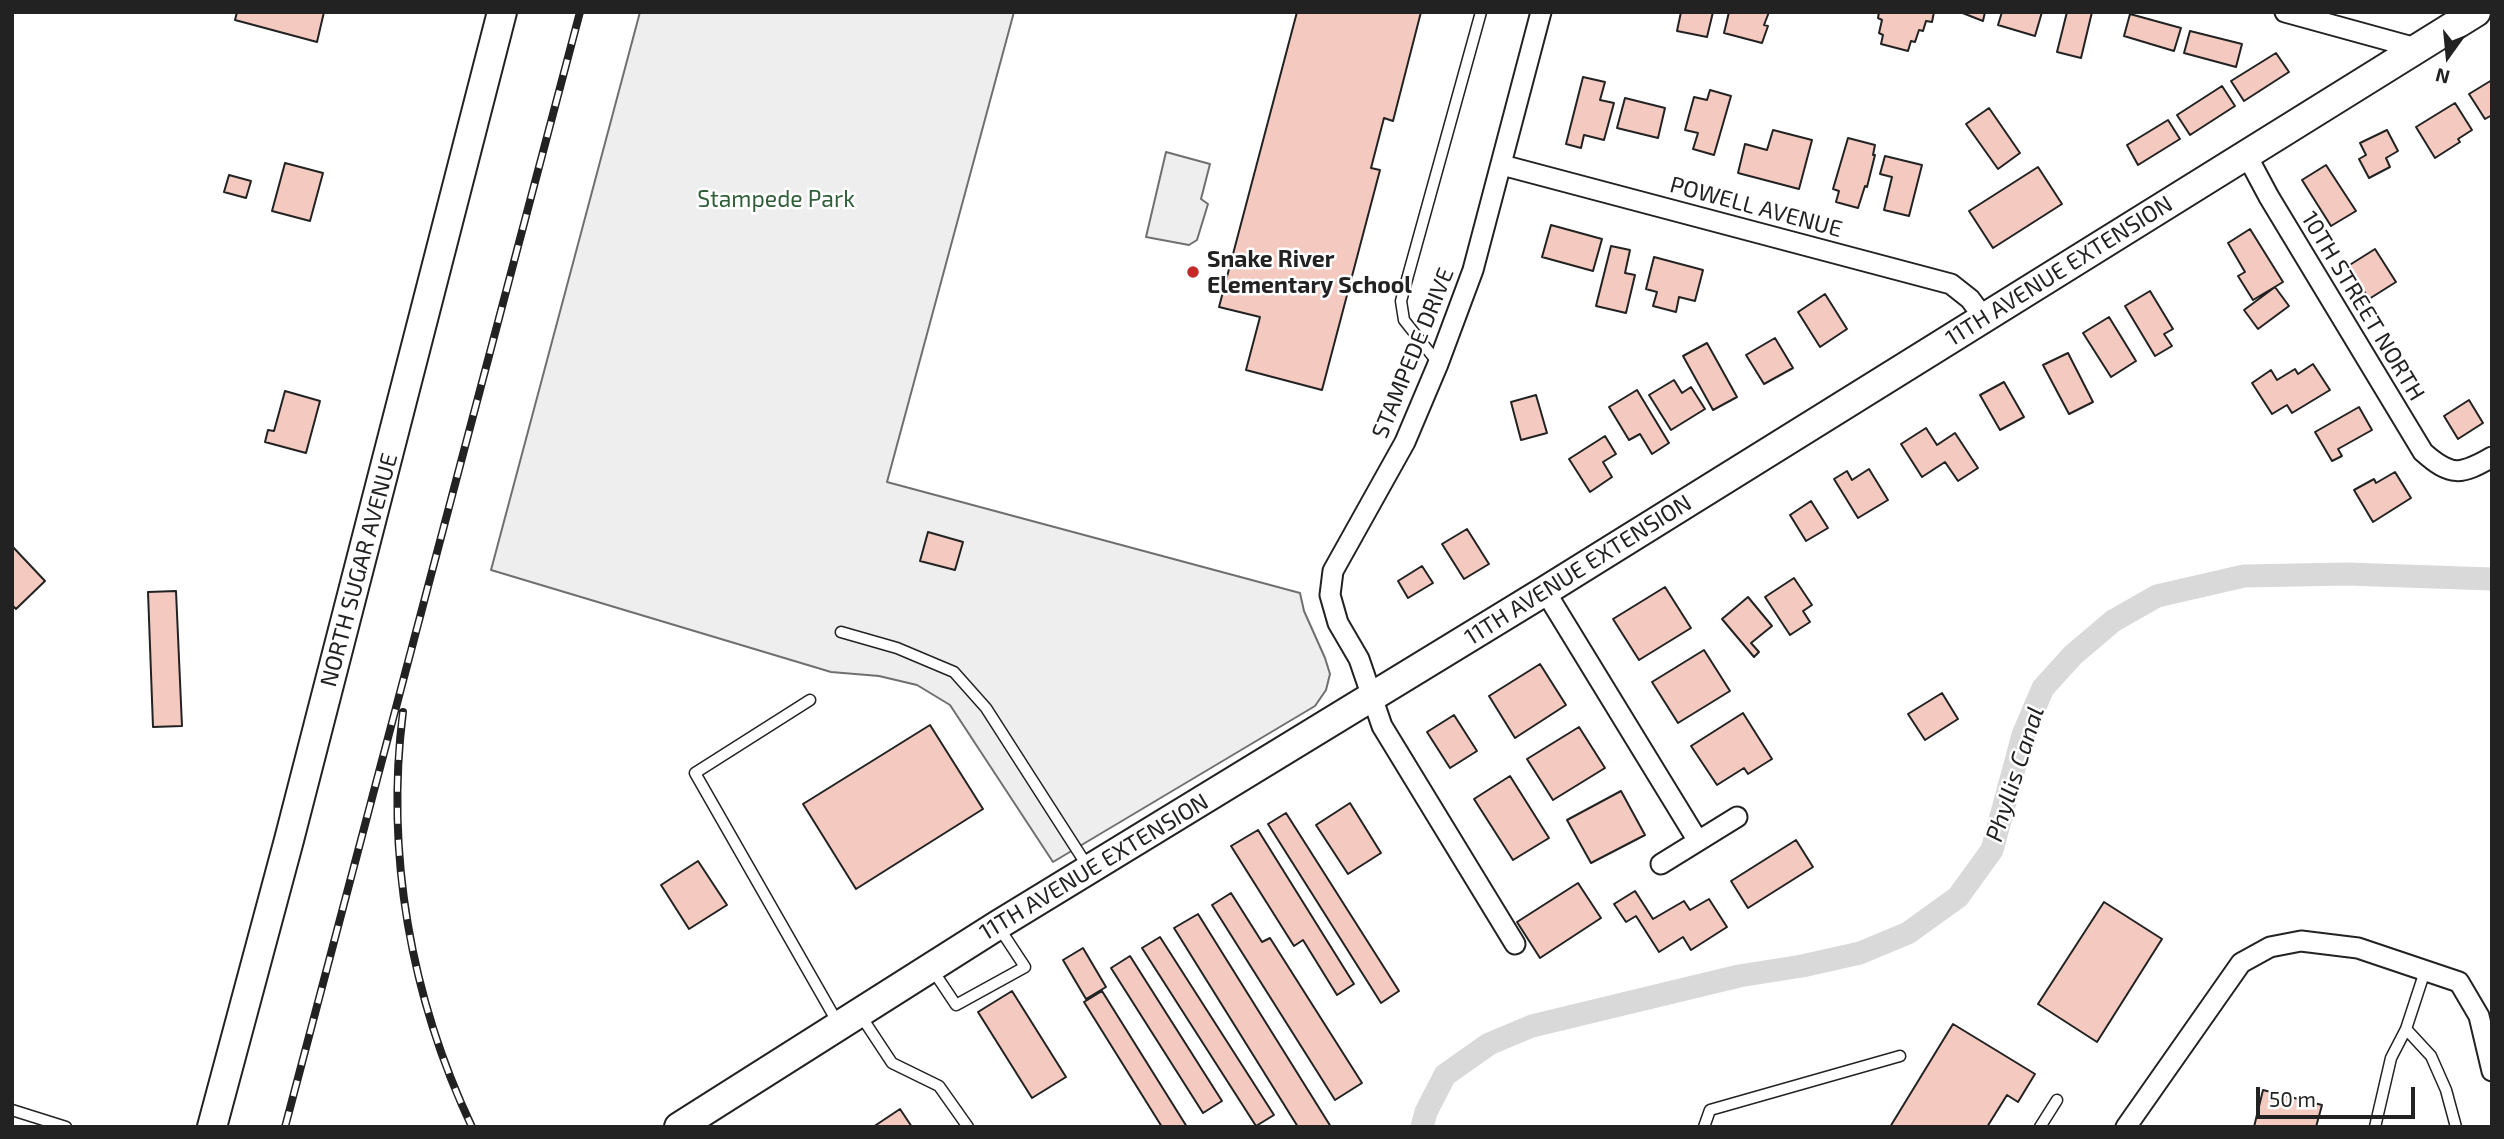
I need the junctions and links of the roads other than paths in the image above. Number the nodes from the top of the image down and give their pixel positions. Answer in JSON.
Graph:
{"nodes":[{"id":1,"x":502,"y":12,"type":"edge"},
{"id":2,"x":1481,"y":12,"type":"edge"},
{"id":3,"x":1541,"y":12,"type":"edge"},
{"id":4,"x":2285,"y":12,"type":"edge"},
{"id":5,"x":2476,"y":12,"type":"edge"},
{"id":6,"x":2416,"y":48,"type":"junction"},
{"id":7,"x":2246,"y":154,"type":"junction"},
{"id":8,"x":1502,"y":165,"type":"junction"},
{"id":9,"x":1984,"y":318,"type":"junction"},
{"id":10,"x":1438,"y":364,"type":"junction"},
{"id":11,"x":2492,"y":457,"type":"edge"},
{"id":12,"x":1545,"y":591,"type":"junction"},
{"id":13,"x":841,"y":632,"type":"dead end"},
{"id":14,"x":1371,"y":695,"type":"junction"},
{"id":15,"x":810,"y":700,"type":"dead end"},
{"id":16,"x":1737,"y":817,"type":"dead end"},
{"id":17,"x":1698,"y":841,"type":"junction"},
{"id":18,"x":1661,"y":864,"type":"dead end"},
{"id":19,"x":1090,"y":871,"type":"junction"},
{"id":20,"x":998,"y":925,"type":"junction"},
{"id":21,"x":1515,"y":944,"type":"dead end"},
{"id":22,"x":931,"y":967,"type":"junction"},
{"id":23,"x":2425,"y":971,"type":"junction"},
{"id":24,"x":849,"y":1019,"type":"junction"},
{"id":25,"x":2406,"y":1029,"type":"junction"},
{"id":26,"x":1900,"y":1056,"type":"dead end"},
{"id":27,"x":2492,"y":1071,"type":"edge"},
{"id":28,"x":2057,"y":1100,"type":"dead end"},
{"id":29,"x":12,"y":1110,"type":"edge"},
{"id":30,"x":66,"y":1127,"type":"edge"},
{"id":31,"x":212,"y":1127,"type":"edge"},
{"id":32,"x":679,"y":1127,"type":"edge"},
{"id":33,"x":968,"y":1127,"type":"edge"},
{"id":34,"x":1703,"y":1127,"type":"edge"},
{"id":35,"x":2040,"y":1127,"type":"edge"},
{"id":36,"x":2126,"y":1127,"type":"edge"},
{"id":37,"x":2375,"y":1127,"type":"edge"},
{"id":38,"x":2456,"y":1127,"type":"edge"}],
"edges":[{"from":1,"to":31,"type":"street","name":"NORTH SUGAR AVENUE"},
{"from":2,"to":10,"type":"lane"},
{"from":3,"to":8,"type":"street","name":"STAMPEDE DRIVE"},
{"from":4,"to":6,"type":"street"},
{"from":5,"to":6,"type":"street","name":"11TH AVENUE EXTENSION"},
{"from":6,"to":7,"type":"street","name":"11TH AVENUE EXTENSION"},
{"from":7,"to":9,"type":"street","name":"11TH AVENUE EXTENSION"},
{"from":7,"to":11,"type":"street","name":"10TH STREET NORTH"},
{"from":8,"to":9,"type":"street","name":"POWELL AVENUE"},
{"from":8,"to":10,"type":"street","name":"STAMPEDE DRIVE"},
{"from":9,"to":12,"type":"street","name":"11TH AVENUE EXTENSION"},
{"from":10,"to":14,"type":"street","name":"STAMPEDE DRIVE"},
{"from":12,"to":14,"type":"street","name":"11TH AVENUE EXTENSION"},
{"from":12,"to":17,"type":"street"},
{"from":13,"to":19,"type":"lane"},
{"from":14,"to":19,"type":"street","name":"11TH AVENUE EXTENSION"},
{"from":14,"to":21,"type":"street","name":"STAMPEDE DRIVE"},
{"from":15,"to":24,"type":"lane"},
{"from":16,"to":17,"type":"street"},
{"from":17,"to":18,"type":"street"},
{"from":19,"to":20,"type":"street","name":"11TH AVENUE EXTENSION"},
{"from":20,"to":22,"type":"street","name":"11TH AVENUE EXTENSION"},
{"from":20,"to":22,"type":"lane"},
{"from":22,"to":24,"type":"street","name":"11TH AVENUE EXTENSION"},
{"from":23,"to":25,"type":"lane"},
{"from":23,"to":27,"type":"street"},
{"from":23,"to":36,"type":"street"},
{"from":24,"to":32,"type":"street","name":"11TH AVENUE EXTENSION"},
{"from":24,"to":33,"type":"lane"},
{"from":25,"to":37,"type":"lane"},
{"from":25,"to":38,"type":"lane"},
{"from":26,"to":34,"type":"lane"},
{"from":28,"to":35,"type":"lane"},
{"from":29,"to":30,"type":"lane"}]}
